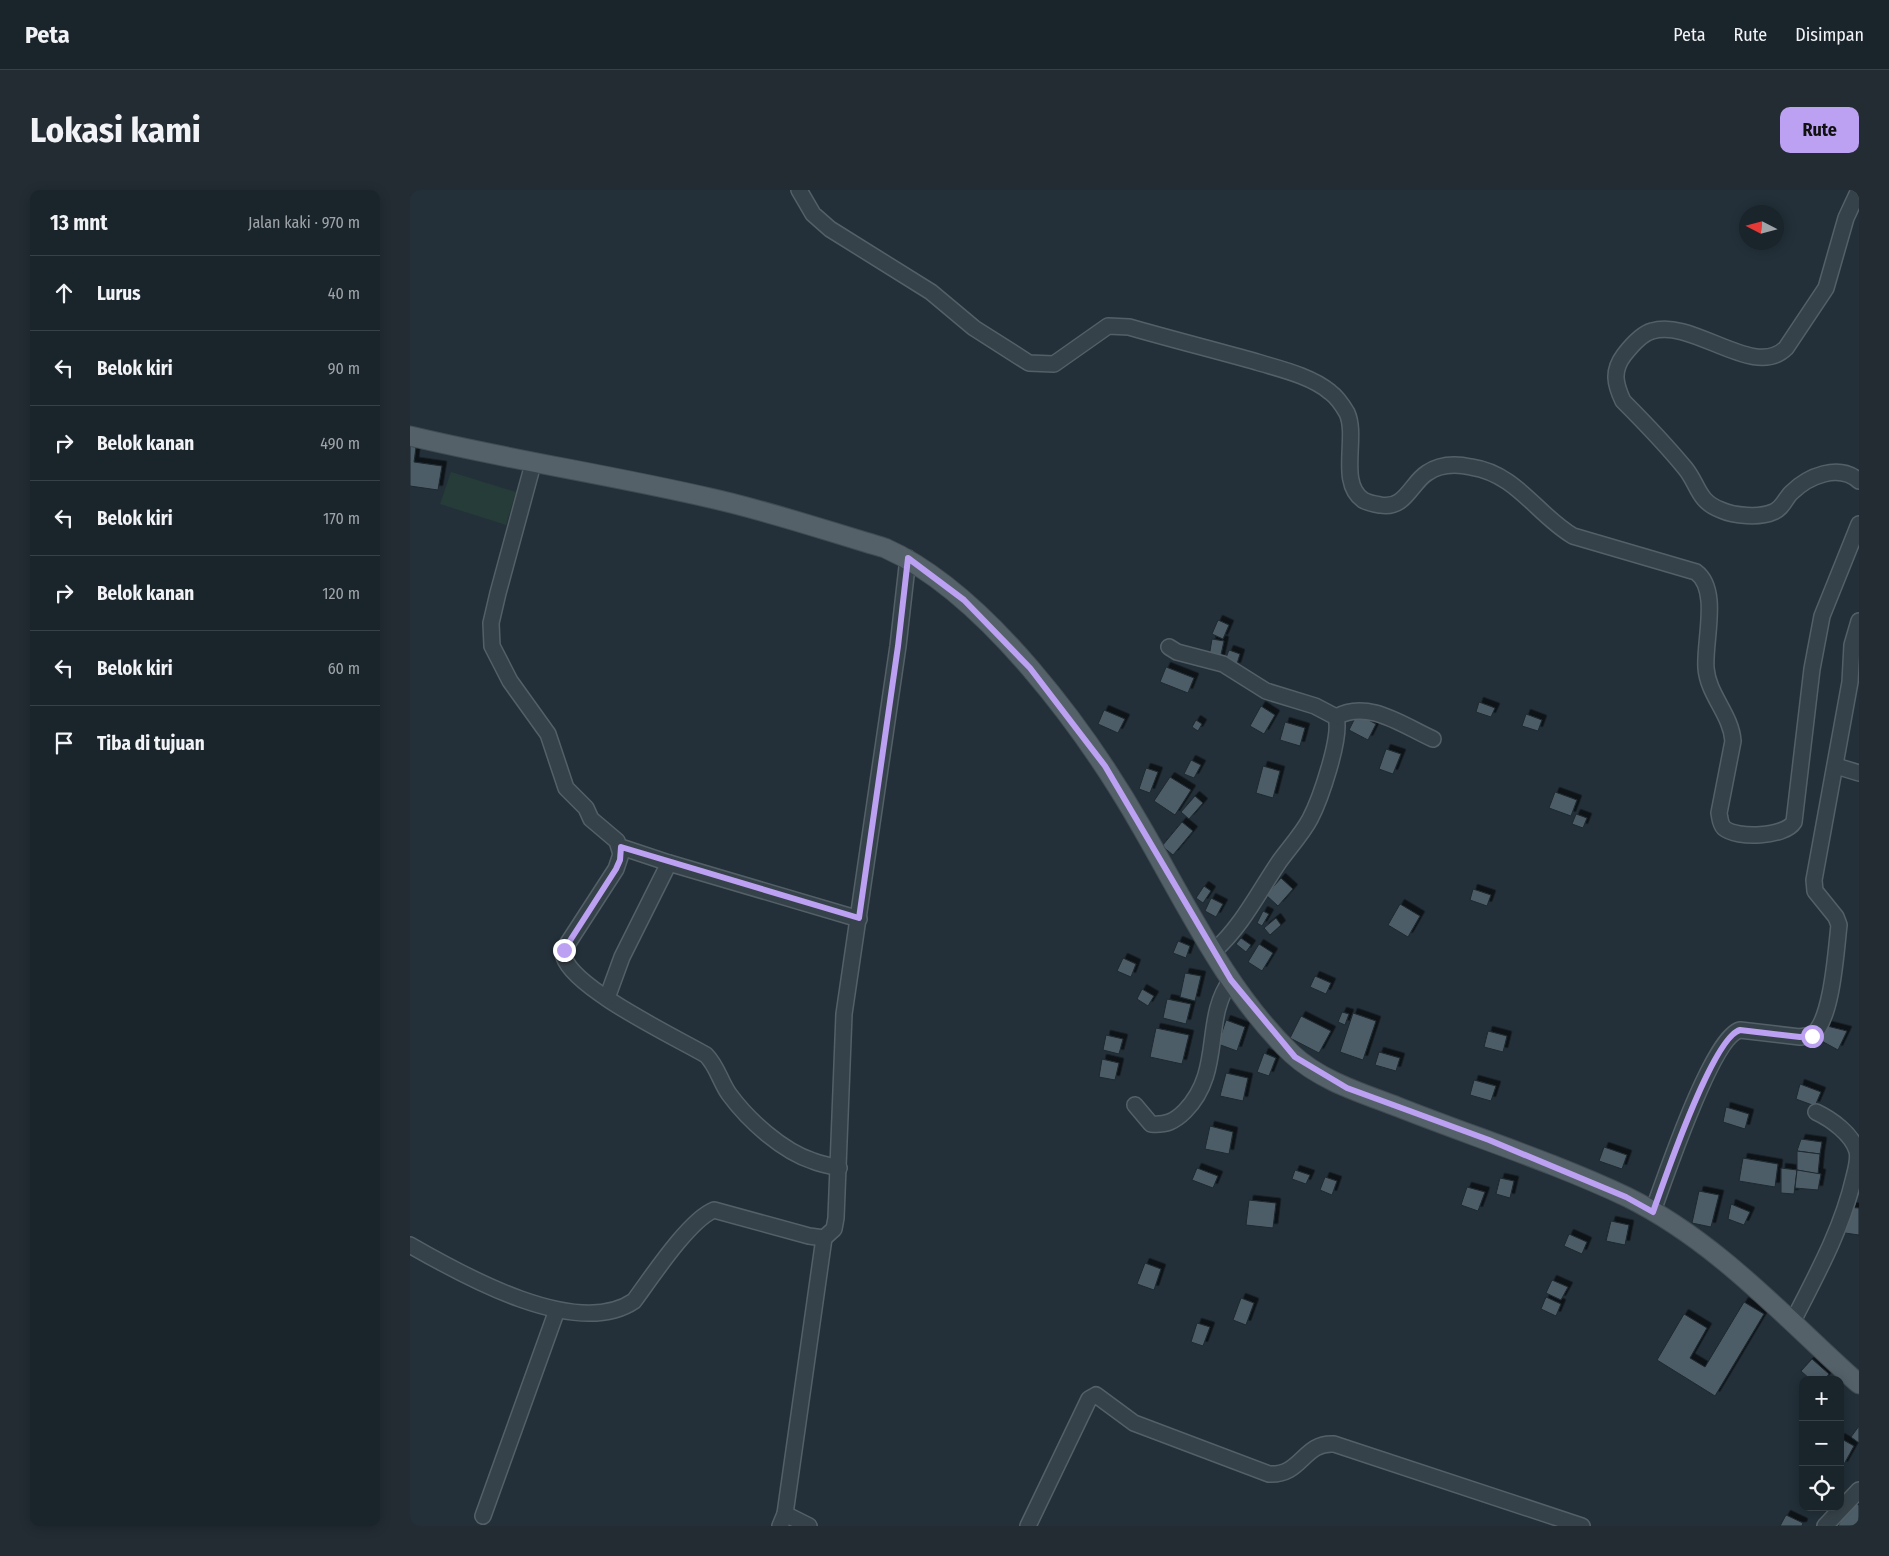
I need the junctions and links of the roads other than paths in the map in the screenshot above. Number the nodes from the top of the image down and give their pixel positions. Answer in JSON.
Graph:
{"nodes":[{"id":1,"x":799,"y":190,"type":"edge"},
{"id":2,"x":1859,"y":190,"type":"edge"},
{"id":3,"x":410,"y":436,"type":"edge"},
{"id":4,"x":533,"y":464,"type":"junction"},
{"id":5,"x":1859,"y":481,"type":"edge"},
{"id":6,"x":1859,"y":524,"type":"edge"},
{"id":7,"x":908,"y":558,"type":"junction"},
{"id":8,"x":1859,"y":621,"type":"edge"},
{"id":9,"x":1169,"y":648,"type":"dead end"},
{"id":10,"x":1336,"y":717,"type":"junction"},
{"id":11,"x":1433,"y":739,"type":"dead end"},
{"id":12,"x":1836,"y":766,"type":"junction"},
{"id":13,"x":1859,"y":772,"type":"edge"},
{"id":14,"x":621,"y":847,"type":"junction"},
{"id":15,"x":669,"y":863,"type":"junction"},
{"id":16,"x":859,"y":918,"type":"junction"},
{"id":17,"x":1214,"y":951,"type":"junction"},
{"id":18,"x":1231,"y":980,"type":"junction"},
{"id":19,"x":607,"y":998,"type":"junction"},
{"id":20,"x":1135,"y":1105,"type":"dead end"},
{"id":21,"x":1816,"y":1112,"type":"dead end"},
{"id":22,"x":839,"y":1168,"type":"junction"},
{"id":23,"x":1653,"y":1212,"type":"junction"},
{"id":24,"x":824,"y":1238,"type":"junction"},
{"id":25,"x":410,"y":1245,"type":"edge"},
{"id":26,"x":557,"y":1310,"type":"junction"},
{"id":27,"x":1793,"y":1321,"type":"junction"},
{"id":28,"x":1859,"y":1384,"type":"edge"},
{"id":29,"x":1858,"y":1494,"type":"edge"},
{"id":30,"x":483,"y":1516,"type":"dead end"},
{"id":31,"x":782,"y":1520,"type":"edge"},
{"id":32,"x":809,"y":1526,"type":"edge"},
{"id":33,"x":1028,"y":1526,"type":"edge"},
{"id":34,"x":1582,"y":1526,"type":"edge"},
{"id":35,"x":1825,"y":1526,"type":"edge"}],
"edges":[{"from":1,"to":6,"type":"street"},
{"from":2,"to":5,"type":"street"},
{"from":3,"to":4,"type":"main road"},
{"from":4,"to":7,"type":"main road"},
{"from":4,"to":14,"type":"street"},
{"from":7,"to":16,"type":"street"},
{"from":7,"to":17,"type":"main road"},
{"from":8,"to":12,"type":"street"},
{"from":9,"to":10,"type":"street"},
{"from":10,"to":11,"type":"street"},
{"from":10,"to":17,"type":"street"},
{"from":12,"to":13,"type":"street"},
{"from":12,"to":23,"type":"street"},
{"from":14,"to":15,"type":"street"},
{"from":14,"to":19,"type":"street"},
{"from":15,"to":16,"type":"street"},
{"from":15,"to":19,"type":"street"},
{"from":16,"to":22,"type":"street"},
{"from":17,"to":18,"type":"main road"},
{"from":18,"to":20,"type":"street"},
{"from":18,"to":23,"type":"main road"},
{"from":19,"to":22,"type":"street"},
{"from":21,"to":27,"type":"street"},
{"from":22,"to":24,"type":"street"},
{"from":23,"to":27,"type":"main road"},
{"from":24,"to":26,"type":"street"},
{"from":24,"to":31,"type":"street"},
{"from":25,"to":26,"type":"street"},
{"from":26,"to":30,"type":"street"},
{"from":27,"to":28,"type":"main road"},
{"from":29,"to":35,"type":"street"},
{"from":31,"to":32,"type":"street"},
{"from":33,"to":34,"type":"street"}]}
